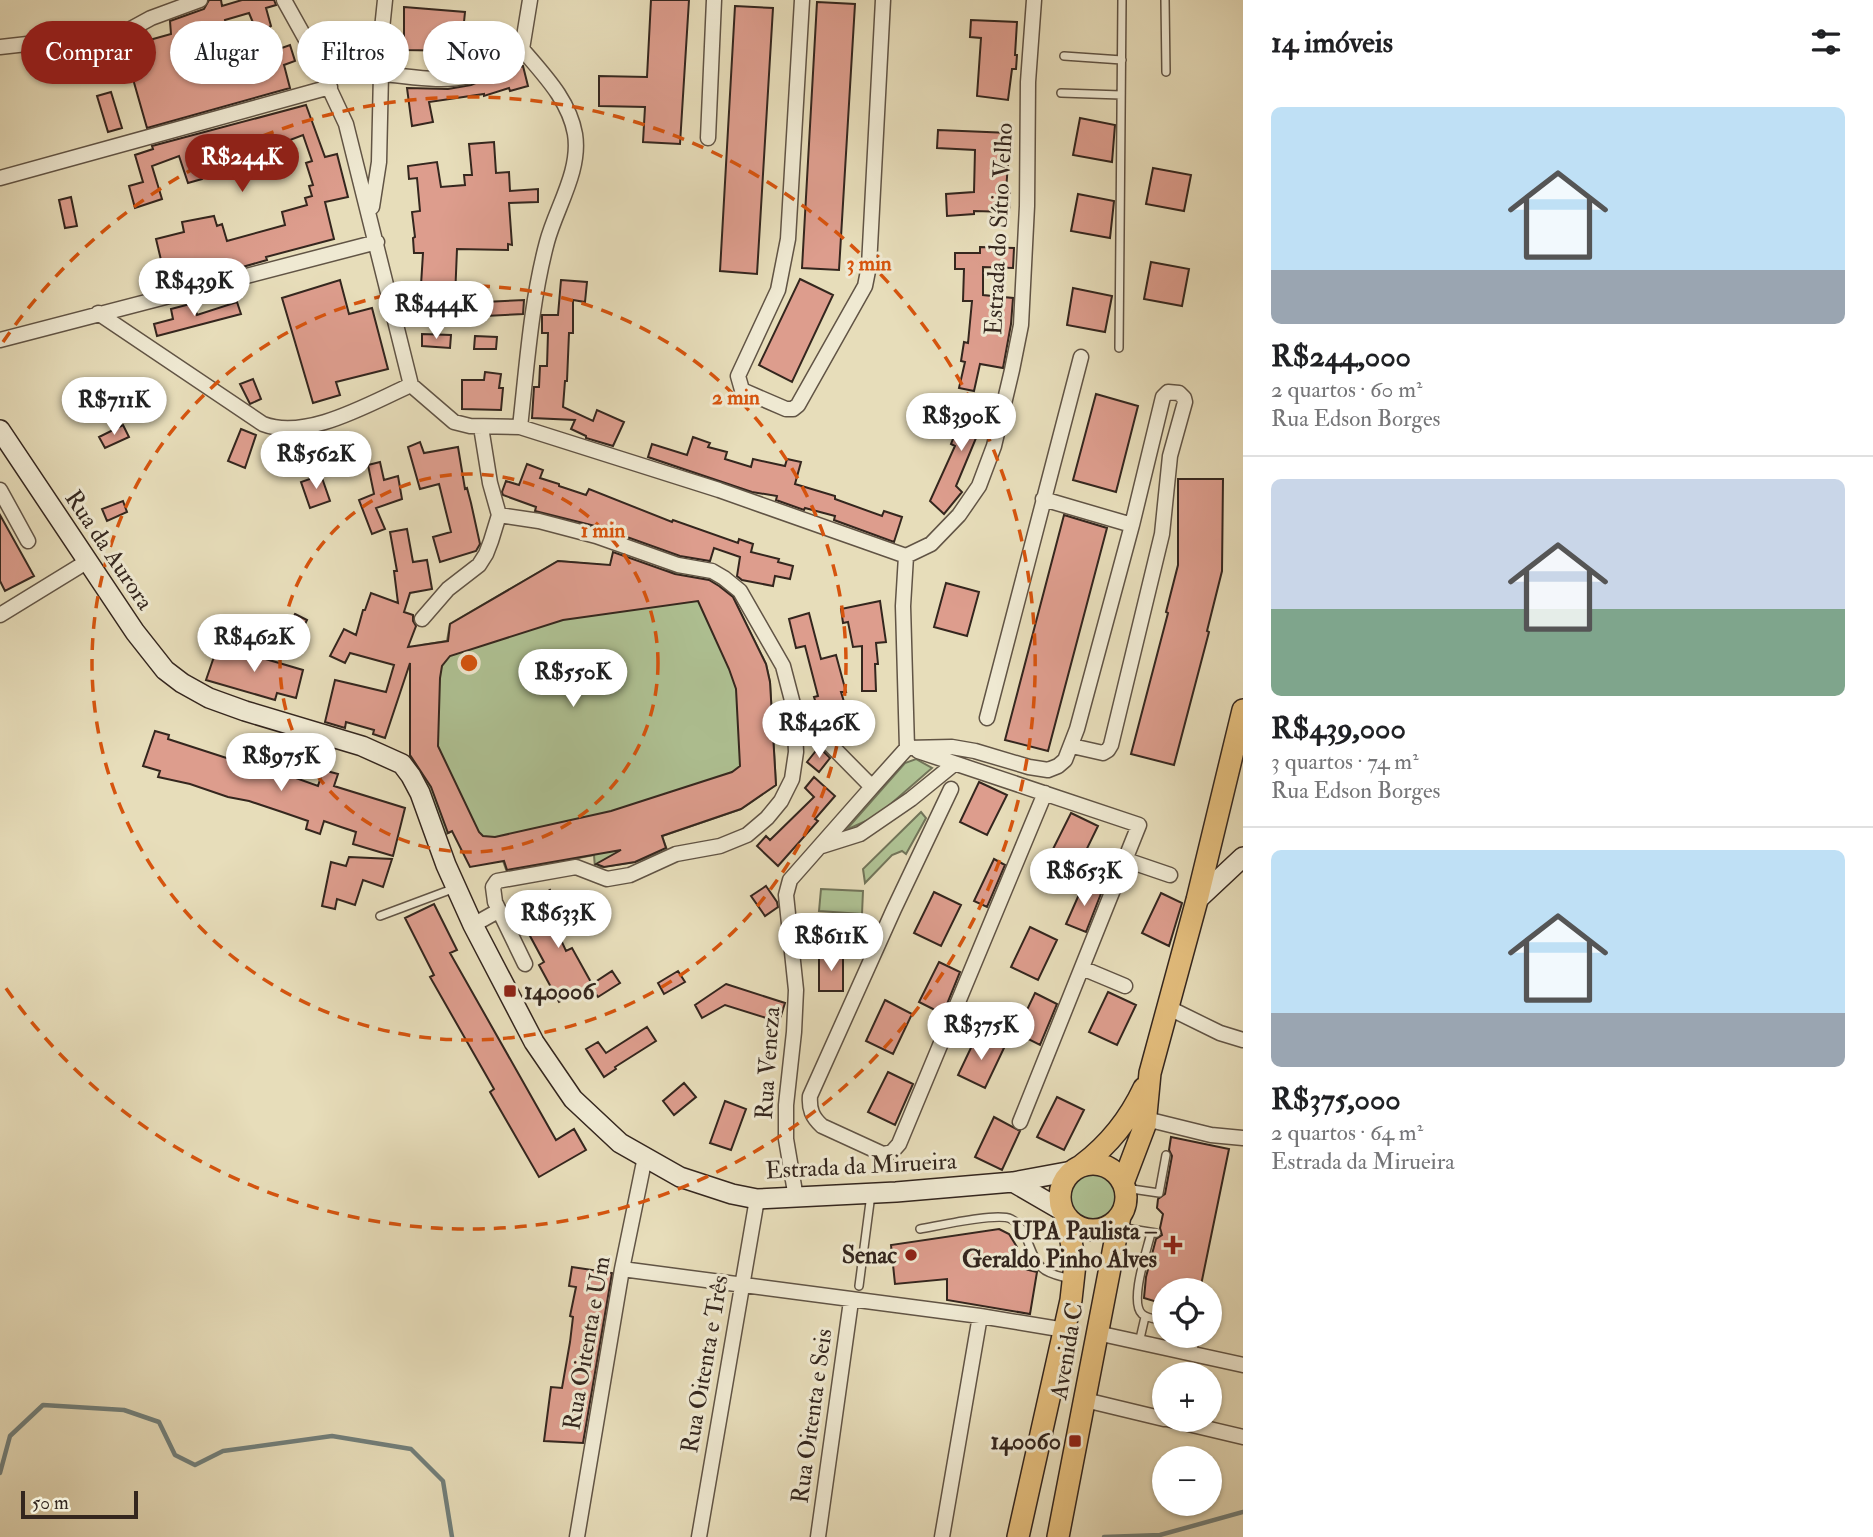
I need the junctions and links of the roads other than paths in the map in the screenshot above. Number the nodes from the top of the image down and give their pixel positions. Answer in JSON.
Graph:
{"nodes":[{"id":1,"x":200,"y":0,"type":"edge"},
{"id":2,"x":284,"y":0,"type":"edge"},
{"id":3,"x":385,"y":0,"type":"edge"},
{"id":4,"x":530,"y":0,"type":"edge"},
{"id":5,"x":714,"y":0,"type":"edge"},
{"id":6,"x":802,"y":0,"type":"edge"},
{"id":7,"x":883,"y":0,"type":"edge"},
{"id":8,"x":1034,"y":0,"type":"edge"},
{"id":9,"x":1122,"y":0,"type":"edge"},
{"id":10,"x":1165,"y":0,"type":"edge"},
{"id":11,"x":383,"y":21,"type":"edge"},
{"id":12,"x":297,"y":23,"type":"edge"},
{"id":13,"x":525,"y":31,"type":"edge"},
{"id":14,"x":0,"y":47,"type":"edge"},
{"id":15,"x":525,"y":53,"type":"edge"},
{"id":16,"x":1064,"y":56,"type":"dead end"},
{"id":17,"x":1122,"y":60,"type":"junction"},
{"id":18,"x":1166,"y":72,"type":"dead end"},
{"id":19,"x":328,"y":84,"type":"edge"},
{"id":20,"x":382,"y":84,"type":"edge"},
{"id":21,"x":330,"y":87,"type":"junction"},
{"id":22,"x":1061,"y":93,"type":"dead end"},
{"id":23,"x":1121,"y":95,"type":"junction"},
{"id":24,"x":708,"y":138,"type":"dead end"},
{"id":25,"x":0,"y":178,"type":"edge"},
{"id":26,"x":370,"y":216,"type":"junction"},
{"id":27,"x":377,"y":242,"type":"junction"},
{"id":28,"x":98,"y":313,"type":"junction"},
{"id":29,"x":0,"y":340,"type":"edge"},
{"id":30,"x":1119,"y":348,"type":"dead end"},
{"id":31,"x":1081,"y":357,"type":"dead end"},
{"id":32,"x":411,"y":385,"type":"junction"},
{"id":33,"x":481,"y":427,"type":"junction"},
{"id":34,"x":520,"y":427,"type":"junction"},
{"id":35,"x":0,"y":430,"type":"edge"},
{"id":36,"x":0,"y":490,"type":"edge"},
{"id":37,"x":1043,"y":499,"type":"junction"},
{"id":38,"x":499,"y":515,"type":"junction"},
{"id":39,"x":1132,"y":525,"type":"junction"},
{"id":40,"x":28,"y":541,"type":"dead end"},
{"id":41,"x":906,"y":556,"type":"junction"},
{"id":42,"x":88,"y":561,"type":"junction"},
{"id":43,"x":0,"y":615,"type":"edge"},
{"id":44,"x":422,"y":619,"type":"dead end"},
{"id":45,"x":794,"y":708,"type":"junction"},
{"id":46,"x":1243,"y":710,"type":"edge"},
{"id":47,"x":987,"y":718,"type":"dead end"},
{"id":48,"x":1072,"y":746,"type":"junction"},
{"id":49,"x":907,"y":748,"type":"junction"},
{"id":50,"x":388,"y":756,"type":"joint"},
{"id":51,"x":954,"y":764,"type":"junction"},
{"id":52,"x":872,"y":786,"type":"junction"},
{"id":53,"x":951,"y":789,"type":"dead end"},
{"id":54,"x":1045,"y":793,"type":"junction"},
{"id":55,"x":822,"y":846,"type":"junction"},
{"id":56,"x":1243,"y":857,"type":"edge"},
{"id":57,"x":1126,"y":860,"type":"junction"},
{"id":58,"x":1170,"y":875,"type":"dead end"},
{"id":59,"x":456,"y":888,"type":"junction"},
{"id":60,"x":1197,"y":900,"type":"junction"},
{"id":61,"x":498,"y":911,"type":"junction"},
{"id":62,"x":380,"y":916,"type":"dead end"},
{"id":63,"x":473,"y":925,"type":"junction"},
{"id":64,"x":525,"y":964,"type":"dead end"},
{"id":65,"x":1082,"y":968,"type":"junction"},
{"id":66,"x":1125,"y":986,"type":"dead end"},
{"id":67,"x":1167,"y":1007,"type":"junction"},
{"id":68,"x":1243,"y":1040,"type":"edge"},
{"id":69,"x":1150,"y":1073,"type":"junction"},
{"id":70,"x":1146,"y":1119,"type":"junction"},
{"id":71,"x":1020,"y":1122,"type":"dead end"},
{"id":72,"x":1243,"y":1138,"type":"edge"},
{"id":73,"x":1166,"y":1155,"type":"dead end"},
{"id":74,"x":645,"y":1157,"type":"junction"},
{"id":75,"x":1077,"y":1168,"type":"junction"},
{"id":76,"x":1013,"y":1182,"type":"junction"},
{"id":77,"x":1124,"y":1186,"type":"junction"},
{"id":78,"x":796,"y":1198,"type":"junction"},
{"id":79,"x":870,"y":1198,"type":"junction"},
{"id":80,"x":757,"y":1199,"type":"junction"},
{"id":81,"x":1065,"y":1215,"type":"junction"},
{"id":82,"x":1119,"y":1222,"type":"junction"},
{"id":83,"x":920,"y":1229,"type":"dead end"},
{"id":84,"x":622,"y":1269,"type":"junction"},
{"id":85,"x":1070,"y":1278,"type":"junction"},
{"id":86,"x":742,"y":1284,"type":"junction"},
{"id":87,"x":859,"y":1286,"type":"dead end"},
{"id":88,"x":851,"y":1301,"type":"junction"},
{"id":89,"x":980,"y":1317,"type":"junction"},
{"id":90,"x":1145,"y":1317,"type":"junction"},
{"id":91,"x":1152,"y":1318,"type":"edge"},
{"id":92,"x":1065,"y":1331,"type":"junction"},
{"id":93,"x":1097,"y":1333,"type":"junction"},
{"id":94,"x":1139,"y":1343,"type":"junction"},
{"id":95,"x":1193,"y":1348,"type":"edge"},
{"id":96,"x":1192,"y":1354,"type":"junction"},
{"id":97,"x":1243,"y":1366,"type":"edge"},
{"id":98,"x":1085,"y":1400,"type":"junction"},
{"id":99,"x":1152,"y":1416,"type":"edge"},
{"id":100,"x":1221,"y":1432,"type":"edge"},
{"id":101,"x":1243,"y":1437,"type":"edge"},
{"id":102,"x":578,"y":1537,"type":"edge"},
{"id":103,"x":699,"y":1537,"type":"edge"},
{"id":104,"x":818,"y":1537,"type":"edge"},
{"id":105,"x":942,"y":1537,"type":"edge"},
{"id":106,"x":1018,"y":1537,"type":"edge"},
{"id":107,"x":1058,"y":1537,"type":"edge"}],
"edges":[{"from":1,"to":14,"type":"street"},
{"from":2,"to":12,"type":"street"},
{"from":3,"to":11,"type":"street"},
{"from":4,"to":13,"type":"street"},
{"from":5,"to":24,"type":"street"},
{"from":6,"to":7,"type":"street"},
{"from":8,"to":41,"type":"street","name":"Estrada do Sítio Velho"},
{"from":9,"to":17,"type":"lane"},
{"from":10,"to":18,"type":"lane"},
{"from":15,"to":34,"type":"street"},
{"from":16,"to":17,"type":"lane"},
{"from":17,"to":23,"type":"lane"},
{"from":19,"to":21,"type":"street"},
{"from":20,"to":26,"type":"street"},
{"from":21,"to":25,"type":"street"},
{"from":21,"to":26,"type":"street"},
{"from":22,"to":23,"type":"lane"},
{"from":23,"to":30,"type":"lane"},
{"from":26,"to":27,"type":"street"},
{"from":27,"to":28,"type":"street"},
{"from":27,"to":32,"type":"street"},
{"from":28,"to":29,"type":"street"},
{"from":28,"to":32,"type":"street"},
{"from":31,"to":37,"type":"street"},
{"from":32,"to":33,"type":"street"},
{"from":33,"to":34,"type":"street"},
{"from":33,"to":38,"type":"street"},
{"from":34,"to":41,"type":"street"},
{"from":35,"to":42,"type":"main road","name":"Rua da Aurora"},
{"from":36,"to":40,"type":"street"},
{"from":37,"to":39,"type":"street"},
{"from":37,"to":47,"type":"street"},
{"from":38,"to":44,"type":"street"},
{"from":38,"to":45,"type":"street"},
{"from":39,"to":48,"type":"street"},
{"from":39,"to":48,"type":"street"},
{"from":41,"to":49,"type":"street"},
{"from":42,"to":43,"type":"street"},
{"from":42,"to":50,"type":"main road","name":"Rua da Aurora"},
{"from":45,"to":52,"type":"street"},
{"from":45,"to":61,"type":"street"},
{"from":46,"to":60,"type":"main road"},
{"from":48,"to":49,"type":"street"},
{"from":49,"to":51,"type":"street"},
{"from":49,"to":52,"type":"street"},
{"from":50,"to":59,"type":"main road","name":"Estrada da Mirueira"},
{"from":51,"to":54,"type":"street"},
{"from":51,"to":55,"type":"street"},
{"from":52,"to":55,"type":"street","name":"Rua Veneza"},
{"from":53,"to":54,"type":"street"},
{"from":54,"to":57,"type":"street"},
{"from":55,"to":78,"type":"street","name":"Rua Veneza"},
{"from":56,"to":60,"type":"main road"},
{"from":57,"to":58,"type":"street"},
{"from":57,"to":65,"type":"street"},
{"from":59,"to":62,"type":"lane"},
{"from":59,"to":63,"type":"main road","name":"Estrada da Mirueira"},
{"from":60,"to":67,"type":"main road"},
{"from":61,"to":63,"type":"street"},
{"from":61,"to":64,"type":"street"},
{"from":63,"to":74,"type":"main road","name":"Estrada da Mirueira"},
{"from":65,"to":66,"type":"street"},
{"from":65,"to":71,"type":"street"},
{"from":67,"to":68,"type":"street"},
{"from":67,"to":69,"type":"main road"},
{"from":69,"to":70,"type":"main road"},
{"from":69,"to":75,"type":"main road"},
{"from":70,"to":72,"type":"street"},
{"from":70,"to":77,"type":"main road"},
{"from":73,"to":77,"type":"lane"},
{"from":74,"to":80,"type":"main road","name":"Estrada da Mirueira"},
{"from":74,"to":84,"type":"street","name":"Rua Oitenta e Um"},
{"from":75,"to":76,"type":"main road","name":"Estrada da Mirueira"},
{"from":75,"to":77,"type":"main road","name":"Estrada da Mirueira"},
{"from":75,"to":81,"type":"main road"},
{"from":76,"to":79,"type":"main road","name":"Estrada da Mirueira"},
{"from":76,"to":81,"type":"main road"},
{"from":77,"to":82,"type":"main road"},
{"from":78,"to":79,"type":"main road","name":"Estrada da Mirueira"},
{"from":78,"to":80,"type":"main road","name":"Estrada da Mirueira"},
{"from":79,"to":87,"type":"lane"},
{"from":80,"to":86,"type":"street","name":"Rua Oitenta e Três"},
{"from":81,"to":82,"type":"main road"},
{"from":81,"to":85,"type":"main road","name":"Avenida C"},
{"from":82,"to":90,"type":"lane"},
{"from":82,"to":93,"type":"main road","name":"Avenida C"},
{"from":83,"to":85,"type":"lane"},
{"from":84,"to":86,"type":"street"},
{"from":84,"to":102,"type":"street","name":"Rua Oitenta e Um"},
{"from":85,"to":92,"type":"main road","name":"Avenida C"},
{"from":86,"to":88,"type":"street"},
{"from":86,"to":103,"type":"street","name":"Rua Oitenta e Três"},
{"from":88,"to":89,"type":"street"},
{"from":88,"to":104,"type":"street","name":"Rua Oitenta e Seis"},
{"from":89,"to":92,"type":"street"},
{"from":89,"to":105,"type":"street"},
{"from":90,"to":91,"type":"lane"},
{"from":90,"to":94,"type":"lane"},
{"from":92,"to":106,"type":"main road","name":"Avenida C"},
{"from":93,"to":94,"type":"street"},
{"from":93,"to":98,"type":"main road","name":"Avenida C"},
{"from":94,"to":96,"type":"street"},
{"from":95,"to":96,"type":"lane"},
{"from":96,"to":97,"type":"street"},
{"from":98,"to":99,"type":"street"},
{"from":98,"to":107,"type":"main road","name":"Avenida C"},
{"from":100,"to":101,"type":"street"}]}
